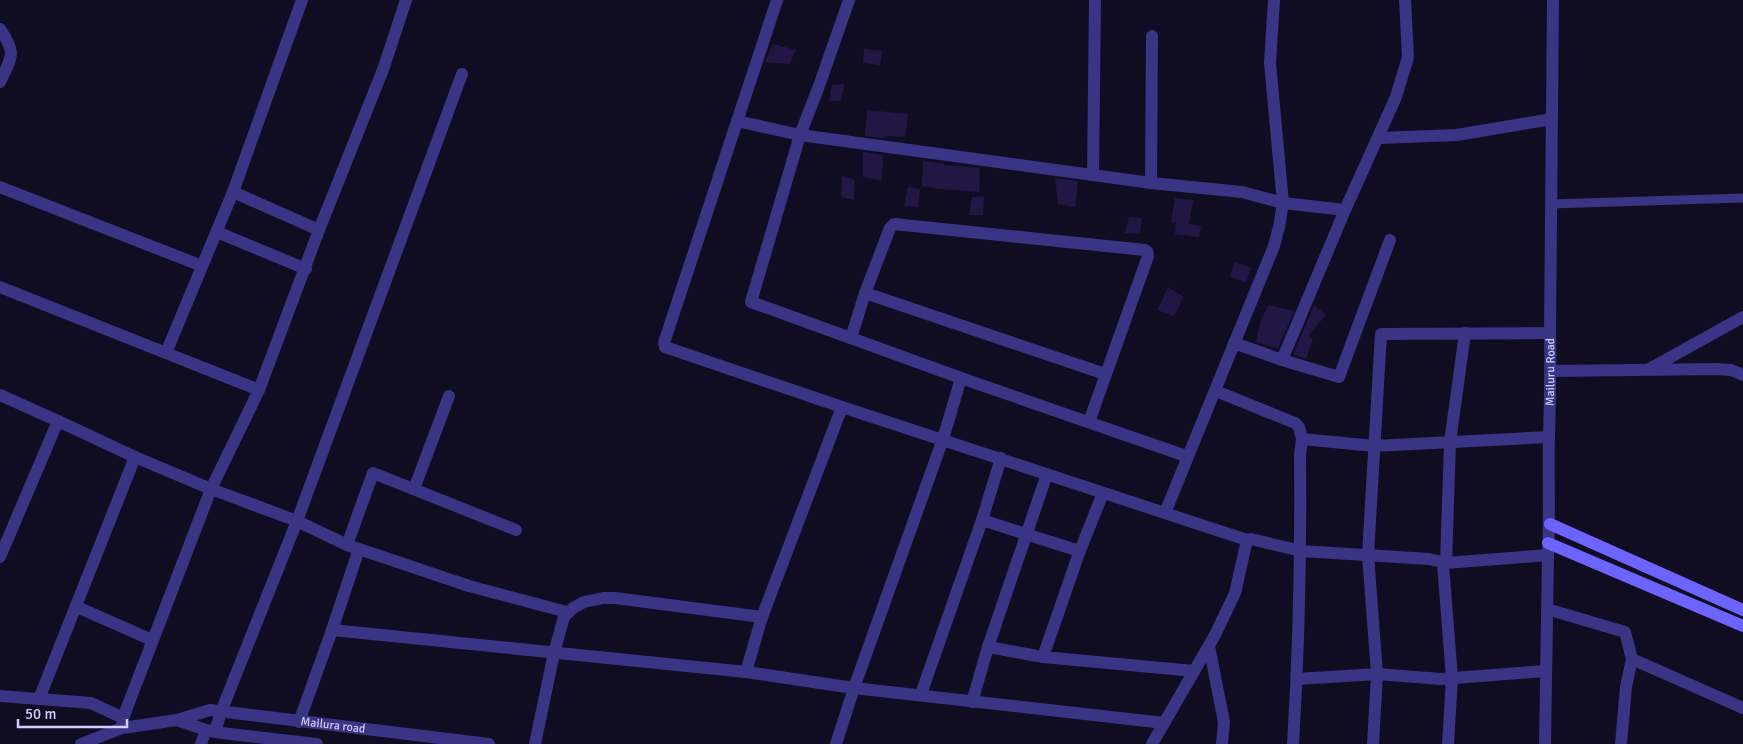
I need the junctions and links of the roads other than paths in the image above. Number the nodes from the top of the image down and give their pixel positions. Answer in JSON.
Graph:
{"nodes":[{"id":1,"x":302,"y":0,"type":"edge"},
{"id":2,"x":406,"y":0,"type":"edge"},
{"id":3,"x":777,"y":0,"type":"edge"},
{"id":4,"x":849,"y":0,"type":"edge"},
{"id":5,"x":1095,"y":0,"type":"edge"},
{"id":6,"x":1274,"y":0,"type":"edge"},
{"id":7,"x":1405,"y":0,"type":"edge"},
{"id":8,"x":1553,"y":0,"type":"edge"},
{"id":9,"x":0,"y":29,"type":"edge"},
{"id":10,"x":1152,"y":36,"type":"dead end"},
{"id":11,"x":462,"y":74,"type":"dead end"},
{"id":12,"x":0,"y":82,"type":"edge"},
{"id":13,"x":1552,"y":119,"type":"junction"},
{"id":14,"x":737,"y":121,"type":"junction"},
{"id":15,"x":800,"y":136,"type":"junction"},
{"id":16,"x":1379,"y":138,"type":"junction"},
{"id":17,"x":1093,"y":175,"type":"junction"},
{"id":18,"x":1151,"y":183,"type":"junction"},
{"id":19,"x":0,"y":187,"type":"edge"},
{"id":20,"x":233,"y":192,"type":"junction"},
{"id":21,"x":1743,"y":198,"type":"edge"},
{"id":22,"x":1283,"y":203,"type":"junction"},
{"id":23,"x":1551,"y":204,"type":"junction"},
{"id":24,"x":1345,"y":210,"type":"junction"},
{"id":25,"x":320,"y":230,"type":"junction"},
{"id":26,"x":217,"y":232,"type":"junction"},
{"id":27,"x":1390,"y":240,"type":"dead end"},
{"id":28,"x":202,"y":266,"type":"junction"},
{"id":29,"x":306,"y":268,"type":"junction"},
{"id":30,"x":0,"y":287,"type":"edge"},
{"id":31,"x":865,"y":294,"type":"junction"},
{"id":32,"x":1743,"y":317,"type":"edge"},
{"id":33,"x":1550,"y":332,"type":"junction"},
{"id":34,"x":1465,"y":333,"type":"junction"},
{"id":35,"x":851,"y":338,"type":"junction"},
{"id":36,"x":1234,"y":343,"type":"junction"},
{"id":37,"x":166,"y":353,"type":"junction"},
{"id":38,"x":1282,"y":360,"type":"junction"},
{"id":39,"x":1648,"y":370,"type":"junction"},
{"id":40,"x":1552,"y":371,"type":"junction"},
{"id":41,"x":1105,"y":374,"type":"junction"},
{"id":42,"x":1743,"y":375,"type":"edge"},
{"id":43,"x":961,"y":378,"type":"junction"},
{"id":44,"x":259,"y":390,"type":"junction"},
{"id":45,"x":1216,"y":391,"type":"junction"},
{"id":46,"x":0,"y":396,"type":"edge"},
{"id":47,"x":449,"y":396,"type":"dead end"},
{"id":48,"x":842,"y":408,"type":"junction"},
{"id":49,"x":58,"y":421,"type":"junction"},
{"id":50,"x":1089,"y":422,"type":"junction"},
{"id":51,"x":1549,"y":437,"type":"junction"},
{"id":52,"x":1302,"y":439,"type":"junction"},
{"id":53,"x":943,"y":440,"type":"junction"},
{"id":54,"x":1450,"y":442,"type":"junction"},
{"id":55,"x":1374,"y":446,"type":"junction"},
{"id":56,"x":1189,"y":454,"type":"junction"},
{"id":57,"x":135,"y":457,"type":"junction"},
{"id":58,"x":1001,"y":458,"type":"junction"},
{"id":59,"x":1047,"y":474,"type":"junction"},
{"id":60,"x":210,"y":489,"type":"junction"},
{"id":61,"x":414,"y":489,"type":"junction"},
{"id":62,"x":1103,"y":492,"type":"junction"},
{"id":63,"x":1165,"y":513,"type":"junction"},
{"id":64,"x":982,"y":520,"type":"junction"},
{"id":65,"x":297,"y":521,"type":"junction"},
{"id":66,"x":1550,"y":524,"type":"junction"},
{"id":67,"x":516,"y":530,"type":"dead end"},
{"id":68,"x":1027,"y":535,"type":"junction"},
{"id":69,"x":1247,"y":540,"type":"junction"},
{"id":70,"x":346,"y":544,"type":"junction"},
{"id":71,"x":359,"y":549,"type":"junction"},
{"id":72,"x":1548,"y":549,"type":"junction"},
{"id":73,"x":1301,"y":551,"type":"junction"},
{"id":74,"x":1079,"y":552,"type":"junction"},
{"id":75,"x":1368,"y":555,"type":"junction"},
{"id":76,"x":0,"y":557,"type":"edge"},
{"id":77,"x":1446,"y":563,"type":"junction"},
{"id":78,"x":77,"y":607,"type":"junction"},
{"id":79,"x":1547,"y":609,"type":"junction"},
{"id":80,"x":1743,"y":610,"type":"edge"},
{"id":81,"x":567,"y":612,"type":"junction"},
{"id":82,"x":762,"y":617,"type":"junction"},
{"id":83,"x":1743,"y":626,"type":"edge"},
{"id":84,"x":332,"y":630,"type":"junction"},
{"id":85,"x":152,"y":640,"type":"junction"},
{"id":86,"x":1209,"y":646,"type":"junction"},
{"id":87,"x":988,"y":648,"type":"junction"},
{"id":88,"x":554,"y":653,"type":"junction"},
{"id":89,"x":1043,"y":656,"type":"junction"},
{"id":90,"x":1632,"y":659,"type":"junction"},
{"id":91,"x":1546,"y":670,"type":"junction"},
{"id":92,"x":1194,"y":671,"type":"junction"},
{"id":93,"x":746,"y":672,"type":"junction"},
{"id":94,"x":1377,"y":674,"type":"junction"},
{"id":95,"x":1452,"y":678,"type":"junction"},
{"id":96,"x":1297,"y":679,"type":"junction"},
{"id":97,"x":854,"y":688,"type":"junction"},
{"id":98,"x":921,"y":694,"type":"junction"},
{"id":99,"x":0,"y":696,"type":"edge"},
{"id":100,"x":39,"y":699,"type":"junction"},
{"id":101,"x":972,"y":702,"type":"junction"},
{"id":102,"x":1743,"y":708,"type":"edge"},
{"id":103,"x":221,"y":712,"type":"junction"},
{"id":104,"x":178,"y":720,"type":"junction"},
{"id":105,"x":299,"y":722,"type":"junction"},
{"id":106,"x":122,"y":723,"type":"junction"},
{"id":107,"x":1164,"y":723,"type":"junction"},
{"id":108,"x":210,"y":731,"type":"junction"},
{"id":109,"x":81,"y":744,"type":"edge"},
{"id":110,"x":201,"y":744,"type":"edge"},
{"id":111,"x":317,"y":744,"type":"edge"},
{"id":112,"x":489,"y":744,"type":"edge"},
{"id":113,"x":535,"y":744,"type":"edge"},
{"id":114,"x":836,"y":744,"type":"edge"},
{"id":115,"x":1152,"y":744,"type":"edge"},
{"id":116,"x":1222,"y":744,"type":"edge"},
{"id":117,"x":1293,"y":744,"type":"edge"},
{"id":118,"x":1374,"y":744,"type":"edge"},
{"id":119,"x":1448,"y":744,"type":"edge"},
{"id":120,"x":1545,"y":744,"type":"edge"},
{"id":121,"x":1621,"y":744,"type":"edge"}],
"edges":[{"from":1,"to":20,"type":"street"},
{"from":2,"to":25,"type":"street"},
{"from":3,"to":14,"type":"street"},
{"from":4,"to":15,"type":"street"},
{"from":5,"to":17,"type":"street"},
{"from":6,"to":22,"type":"street"},
{"from":7,"to":16,"type":"street"},
{"from":8,"to":13,"type":"street","name":"Mailuru Road"},
{"from":9,"to":12,"type":"street"},
{"from":10,"to":18,"type":"street"},
{"from":11,"to":65,"type":"street"},
{"from":13,"to":16,"type":"street"},
{"from":13,"to":23,"type":"street","name":"Mailuru Road"},
{"from":14,"to":15,"type":"street"},
{"from":14,"to":48,"type":"street"},
{"from":15,"to":17,"type":"street"},
{"from":15,"to":35,"type":"street"},
{"from":16,"to":24,"type":"street"},
{"from":17,"to":18,"type":"street"},
{"from":18,"to":22,"type":"street"},
{"from":19,"to":28,"type":"street"},
{"from":20,"to":25,"type":"street"},
{"from":20,"to":26,"type":"street"},
{"from":21,"to":23,"type":"lane"},
{"from":22,"to":24,"type":"street"},
{"from":22,"to":36,"type":"street"},
{"from":23,"to":33,"type":"street","name":"Mailuru Road"},
{"from":24,"to":38,"type":"street"},
{"from":25,"to":29,"type":"street"},
{"from":26,"to":28,"type":"street"},
{"from":26,"to":29,"type":"street"},
{"from":27,"to":38,"type":"street"},
{"from":28,"to":37,"type":"street"},
{"from":29,"to":44,"type":"street"},
{"from":30,"to":37,"type":"street"},
{"from":31,"to":35,"type":"street"},
{"from":31,"to":41,"type":"street"},
{"from":31,"to":41,"type":"street"},
{"from":32,"to":39,"type":"street"},
{"from":33,"to":34,"type":"street"},
{"from":33,"to":40,"type":"street","name":"Mailuru Road"},
{"from":34,"to":54,"type":"street"},
{"from":34,"to":55,"type":"street"},
{"from":35,"to":43,"type":"street"},
{"from":36,"to":38,"type":"street"},
{"from":36,"to":45,"type":"street"},
{"from":37,"to":44,"type":"street"},
{"from":39,"to":40,"type":"street"},
{"from":39,"to":42,"type":"street"},
{"from":40,"to":51,"type":"street","name":"Mailuru Road"},
{"from":41,"to":50,"type":"street"},
{"from":43,"to":50,"type":"street"},
{"from":43,"to":53,"type":"street"},
{"from":44,"to":60,"type":"street"},
{"from":45,"to":52,"type":"street"},
{"from":45,"to":56,"type":"street"},
{"from":46,"to":49,"type":"street"},
{"from":47,"to":61,"type":"street"},
{"from":48,"to":53,"type":"street"},
{"from":48,"to":82,"type":"street"},
{"from":49,"to":57,"type":"street"},
{"from":49,"to":76,"type":"street"},
{"from":50,"to":56,"type":"street"},
{"from":51,"to":54,"type":"street"},
{"from":51,"to":66,"type":"street","name":"Mailuru Road"},
{"from":52,"to":55,"type":"street"},
{"from":52,"to":73,"type":"street"},
{"from":53,"to":58,"type":"street"},
{"from":53,"to":97,"type":"street"},
{"from":54,"to":55,"type":"street"},
{"from":54,"to":77,"type":"street"},
{"from":55,"to":75,"type":"street"},
{"from":56,"to":63,"type":"street"},
{"from":57,"to":60,"type":"street"},
{"from":57,"to":78,"type":"street"},
{"from":58,"to":59,"type":"street"},
{"from":58,"to":64,"type":"street"},
{"from":59,"to":62,"type":"street"},
{"from":59,"to":68,"type":"street"},
{"from":60,"to":65,"type":"street"},
{"from":60,"to":85,"type":"street"},
{"from":61,"to":67,"type":"street"},
{"from":61,"to":70,"type":"street"},
{"from":62,"to":63,"type":"street"},
{"from":62,"to":74,"type":"street"},
{"from":63,"to":69,"type":"street"},
{"from":64,"to":68,"type":"street"},
{"from":64,"to":98,"type":"street"},
{"from":65,"to":70,"type":"street"},
{"from":65,"to":103,"type":"street"},
{"from":66,"to":72,"type":"street","name":"Mailuru Road"},
{"from":66,"to":80,"type":"main road"},
{"from":68,"to":74,"type":"street"},
{"from":68,"to":87,"type":"street"},
{"from":69,"to":73,"type":"street"},
{"from":69,"to":86,"type":"street"},
{"from":70,"to":71,"type":"street"},
{"from":71,"to":81,"type":"street"},
{"from":71,"to":84,"type":"street"},
{"from":72,"to":77,"type":"street"},
{"from":72,"to":79,"type":"street","name":"Mailuru Road"},
{"from":72,"to":83,"type":"main road"},
{"from":73,"to":75,"type":"street"},
{"from":73,"to":96,"type":"street"},
{"from":74,"to":89,"type":"street"},
{"from":75,"to":77,"type":"street"},
{"from":75,"to":94,"type":"street"},
{"from":77,"to":95,"type":"street"},
{"from":78,"to":85,"type":"street"},
{"from":78,"to":100,"type":"street"},
{"from":79,"to":90,"type":"street"},
{"from":79,"to":91,"type":"street","name":"Mailuru Road"},
{"from":81,"to":82,"type":"street"},
{"from":81,"to":88,"type":"street"},
{"from":82,"to":93,"type":"street"},
{"from":84,"to":88,"type":"street"},
{"from":84,"to":105,"type":"street"},
{"from":85,"to":106,"type":"street"},
{"from":86,"to":92,"type":"street"},
{"from":86,"to":116,"type":"street"},
{"from":87,"to":89,"type":"street"},
{"from":87,"to":101,"type":"street"},
{"from":88,"to":93,"type":"street"},
{"from":88,"to":113,"type":"street"},
{"from":89,"to":92,"type":"street"},
{"from":90,"to":102,"type":"street"},
{"from":90,"to":121,"type":"street"},
{"from":91,"to":95,"type":"street"},
{"from":91,"to":120,"type":"street","name":"Mailuru Road"},
{"from":92,"to":107,"type":"street"},
{"from":93,"to":97,"type":"street"},
{"from":94,"to":95,"type":"street"},
{"from":94,"to":96,"type":"street"},
{"from":94,"to":118,"type":"street"},
{"from":95,"to":119,"type":"street"},
{"from":96,"to":117,"type":"street"},
{"from":97,"to":98,"type":"street"},
{"from":97,"to":114,"type":"street"},
{"from":98,"to":101,"type":"street"},
{"from":99,"to":100,"type":"street"},
{"from":100,"to":106,"type":"street"},
{"from":101,"to":107,"type":"street"},
{"from":103,"to":104,"type":"street","name":"Mailura road"},
{"from":103,"to":105,"type":"street","name":"Mailura road"},
{"from":103,"to":108,"type":"street"},
{"from":104,"to":106,"type":"street","name":"Mailura road"},
{"from":104,"to":108,"type":"street","name":"Mailura road"},
{"from":105,"to":112,"type":"street","name":"Mailura road"},
{"from":106,"to":109,"type":"street","name":"Mailura road"},
{"from":107,"to":115,"type":"street"},
{"from":108,"to":110,"type":"street"},
{"from":108,"to":111,"type":"street","name":"Mailura road"}]}
